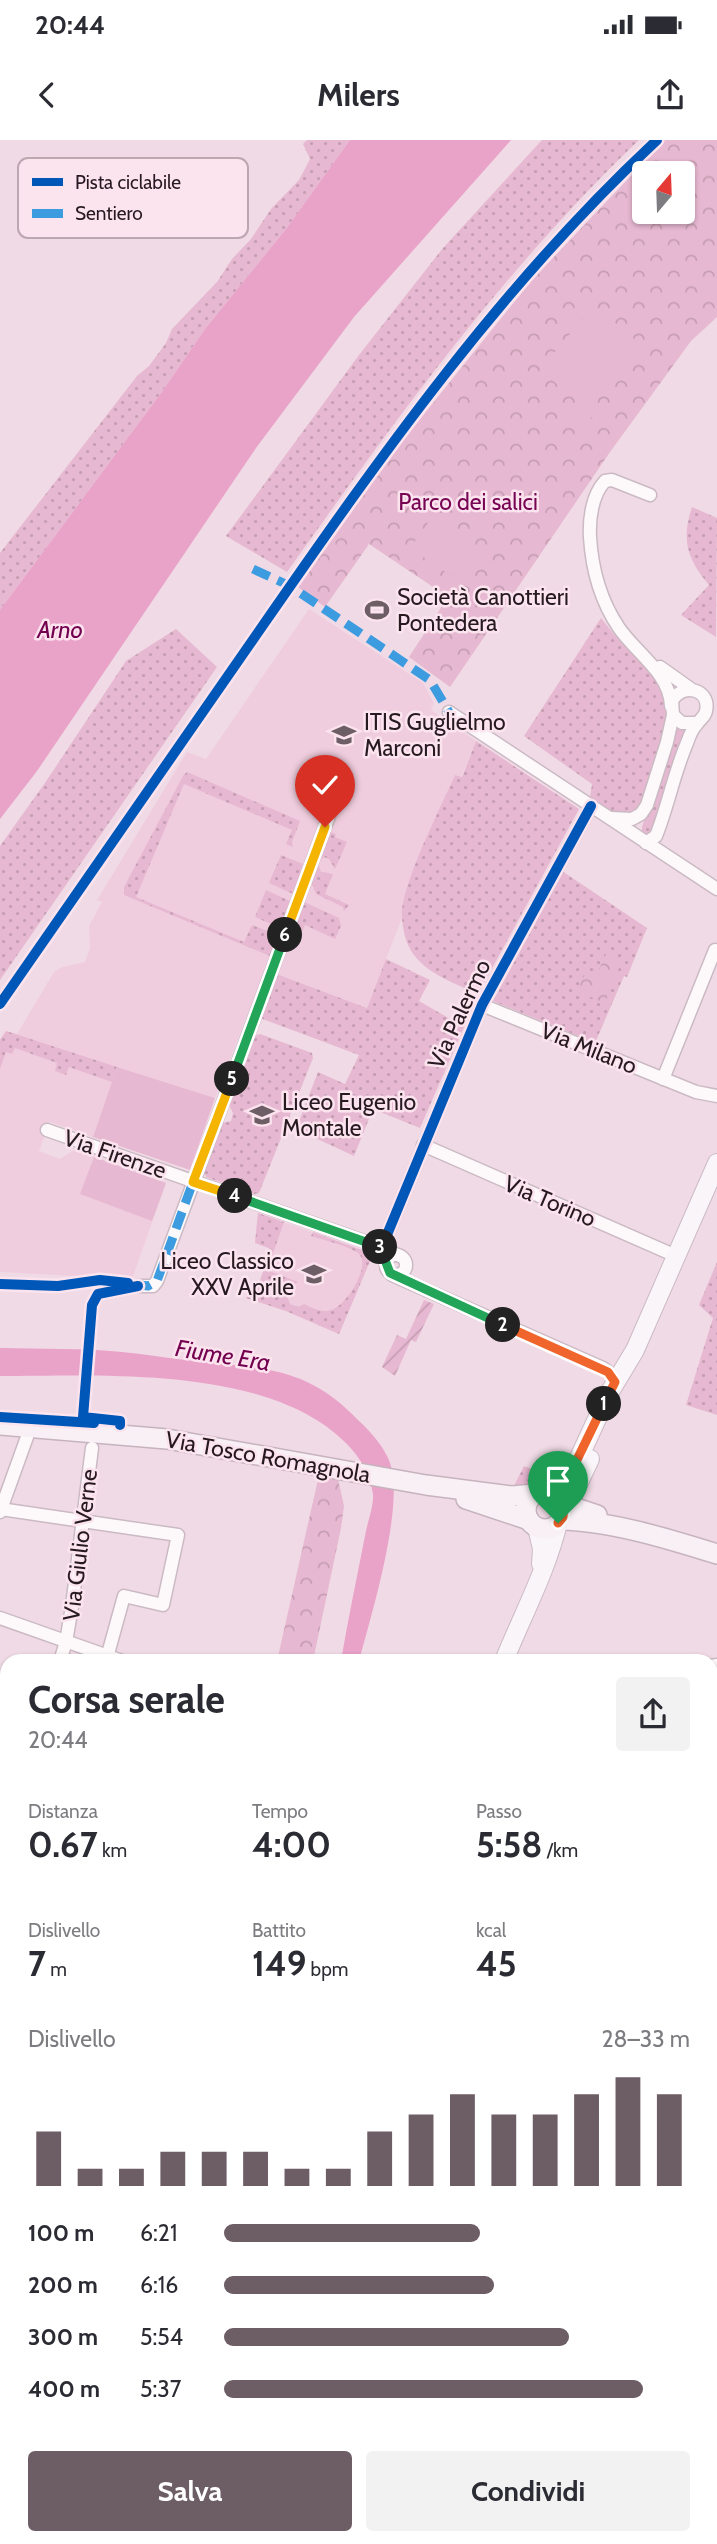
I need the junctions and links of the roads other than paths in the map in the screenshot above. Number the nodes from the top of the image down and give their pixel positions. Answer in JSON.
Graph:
{"nodes":[{"id":1,"x":650,"y":495,"type":"dead end"},
{"id":2,"x":637,"y":649,"type":"junction"},
{"id":3,"x":693,"y":690,"type":"junction"},
{"id":4,"x":717,"y":693,"type":"edge"},
{"id":5,"x":672,"y":711,"type":"junction"},
{"id":6,"x":449,"y":712,"type":"dead end"},
{"id":7,"x":707,"y":714,"type":"edge"},
{"id":8,"x":340,"y":789,"type":"dead end"},
{"id":9,"x":647,"y":805,"type":"junction"},
{"id":10,"x":591,"y":806,"type":"junction"},
{"id":11,"x":606,"y":816,"type":"junction"},
{"id":12,"x":660,"y":825,"type":"junction"},
{"id":13,"x":643,"y":841,"type":"junction"},
{"id":14,"x":670,"y":859,"type":"junction"},
{"id":15,"x":717,"y":889,"type":"edge"},
{"id":16,"x":715,"y":950,"type":"dead end"},
{"id":17,"x":482,"y":1005,"type":"junction"},
{"id":18,"x":663,"y":1079,"type":"junction"},
{"id":19,"x":696,"y":1092,"type":"junction"},
{"id":20,"x":717,"y":1096,"type":"edge"},
{"id":21,"x":717,"y":1107,"type":"edge"},
{"id":22,"x":47,"y":1130,"type":"dead end"},
{"id":23,"x":423,"y":1145,"type":"junction"},
{"id":24,"x":717,"y":1163,"type":"edge"},
{"id":25,"x":193,"y":1182,"type":"junction"},
{"id":26,"x":710,"y":1190,"type":"edge"},
{"id":27,"x":382,"y":1247,"type":"junction"},
{"id":28,"x":677,"y":1256,"type":"junction"},
{"id":29,"x":389,"y":1269,"type":"junction"},
{"id":30,"x":138,"y":1286,"type":"dead end"},
{"id":31,"x":635,"y":1350,"type":"junction"},
{"id":32,"x":615,"y":1382,"type":"junction"},
{"id":33,"x":0,"y":1425,"type":"edge"},
{"id":34,"x":27,"y":1437,"type":"dead end"},
{"id":35,"x":92,"y":1447,"type":"dead end"},
{"id":36,"x":426,"y":1485,"type":"junction"},
{"id":37,"x":540,"y":1492,"type":"junction"},
{"id":38,"x":0,"y":1510,"type":"edge"},
{"id":39,"x":561,"y":1513,"type":"junction"},
{"id":40,"x":83,"y":1522,"type":"junction"},
{"id":41,"x":533,"y":1523,"type":"junction"},
{"id":42,"x":717,"y":1544,"type":"edge"},
{"id":43,"x":717,"y":1554,"type":"edge"},
{"id":44,"x":538,"y":1578,"type":"junction"},
{"id":45,"x":0,"y":1618,"type":"edge"},
{"id":46,"x":66,"y":1642,"type":"junction"},
{"id":47,"x":62,"y":1654,"type":"edge"},
{"id":48,"x":96,"y":1654,"type":"edge"},
{"id":49,"x":107,"y":1654,"type":"edge"},
{"id":50,"x":507,"y":1654,"type":"edge"}],
"edges":[{"from":1,"to":2,"type":"street"},
{"from":2,"to":3,"type":"street"},
{"from":2,"to":5,"type":"street"},
{"from":3,"to":4,"type":"street"},
{"from":3,"to":5,"type":"street"},
{"from":3,"to":7,"type":"street"},
{"from":5,"to":7,"type":"street"},
{"from":5,"to":9,"type":"street"},
{"from":6,"to":10,"type":"street"},
{"from":7,"to":12,"type":"street"},
{"from":8,"to":25,"type":"street"},
{"from":9,"to":11,"type":"street"},
{"from":9,"to":13,"type":"street"},
{"from":10,"to":11,"type":"street"},
{"from":10,"to":17,"type":"street","name":"Via Palermo"},
{"from":11,"to":13,"type":"street"},
{"from":12,"to":13,"type":"street"},
{"from":12,"to":14,"type":"street"},
{"from":13,"to":14,"type":"street"},
{"from":14,"to":15,"type":"street"},
{"from":16,"to":18,"type":"street"},
{"from":17,"to":18,"type":"street","name":"Via Milano"},
{"from":17,"to":23,"type":"street","name":"Via Palermo"},
{"from":18,"to":19,"type":"street","name":"Via Milano"},
{"from":19,"to":20,"type":"street","name":"Via Milano"},
{"from":19,"to":21,"type":"street","name":"Via Milano"},
{"from":22,"to":25,"type":"street","name":"Via Firenze"},
{"from":23,"to":27,"type":"street","name":"Via Palermo"},
{"from":23,"to":28,"type":"street","name":"Via Torino"},
{"from":24,"to":26,"type":"main road"},
{"from":25,"to":27,"type":"street","name":"Via Firenze"},
{"from":25,"to":30,"type":"street"},
{"from":26,"to":28,"type":"main road"},
{"from":27,"to":29,"type":"street"},
{"from":27,"to":29,"type":"street","name":"Via Firenze"},
{"from":28,"to":31,"type":"main road"},
{"from":29,"to":32,"type":"street"},
{"from":31,"to":32,"type":"main road"},
{"from":31,"to":39,"type":"main road"},
{"from":32,"to":37,"type":"main road"},
{"from":33,"to":36,"type":"main road","name":"Via Tosco Romagnola"},
{"from":34,"to":38,"type":"street"},
{"from":35,"to":40,"type":"street","name":"Via Giulio Verne"},
{"from":36,"to":37,"type":"main road","name":"Via Tosco Romagnola"},
{"from":36,"to":41,"type":"main road"},
{"from":37,"to":39,"type":"main road"},
{"from":37,"to":41,"type":"main road"},
{"from":38,"to":40,"type":"street"},
{"from":39,"to":41,"type":"main road"},
{"from":39,"to":42,"type":"main road"},
{"from":39,"to":43,"type":"main road"},
{"from":39,"to":44,"type":"main road"},
{"from":40,"to":46,"type":"street","name":"Via Giulio Verne"},
{"from":40,"to":49,"type":"street"},
{"from":41,"to":44,"type":"main road"},
{"from":44,"to":50,"type":"main road"},
{"from":45,"to":46,"type":"street"},
{"from":46,"to":47,"type":"street","name":"Via Giulio Verne"},
{"from":46,"to":48,"type":"street"}]}
